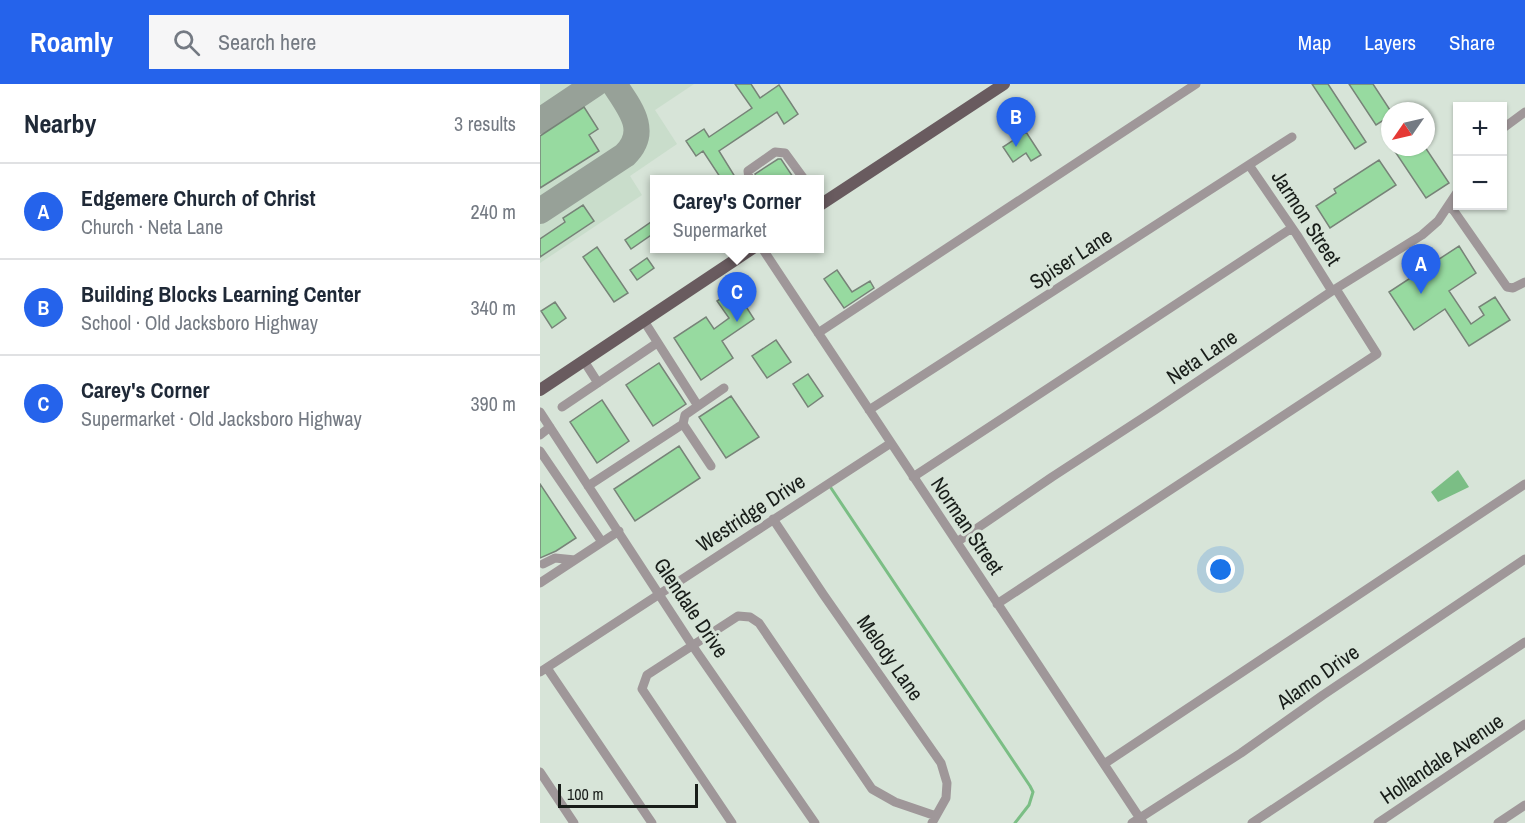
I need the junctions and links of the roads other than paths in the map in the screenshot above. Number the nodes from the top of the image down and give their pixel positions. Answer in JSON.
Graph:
{"nodes":[{"id":1,"x":1004,"y":84,"type":"edge"},
{"id":2,"x":1196,"y":84,"type":"edge"},
{"id":3,"x":1525,"y":112,"type":"edge"},
{"id":4,"x":1507,"y":126,"type":"edge"},
{"id":5,"x":1292,"y":137,"type":"dead end"},
{"id":6,"x":1249,"y":165,"type":"junction"},
{"id":7,"x":748,"y":175,"type":"edge"},
{"id":8,"x":800,"y":175,"type":"edge"},
{"id":9,"x":1453,"y":199,"type":"edge"},
{"id":10,"x":824,"y":201,"type":"edge"},
{"id":11,"x":1449,"y":206,"type":"junction"},
{"id":12,"x":1292,"y":228,"type":"junction"},
{"id":13,"x":747,"y":253,"type":"edge"},
{"id":14,"x":765,"y":253,"type":"edge"},
{"id":15,"x":1525,"y":282,"type":"edge"},
{"id":16,"x":1334,"y":290,"type":"junction"},
{"id":17,"x":644,"y":321,"type":"junction"},
{"id":18,"x":818,"y":333,"type":"junction"},
{"id":19,"x":657,"y":343,"type":"junction"},
{"id":20,"x":584,"y":361,"type":"junction"},
{"id":21,"x":598,"y":382,"type":"junction"},
{"id":22,"x":724,"y":388,"type":"dead end"},
{"id":23,"x":540,"y":390,"type":"edge"},
{"id":24,"x":562,"y":406,"type":"dead end"},
{"id":25,"x":698,"y":406,"type":"junction"},
{"id":26,"x":869,"y":410,"type":"junction"},
{"id":27,"x":540,"y":411,"type":"edge"},
{"id":28,"x":683,"y":424,"type":"junction"},
{"id":29,"x":550,"y":427,"type":"junction"},
{"id":30,"x":540,"y":435,"type":"edge"},
{"id":31,"x":891,"y":443,"type":"junction"},
{"id":32,"x":540,"y":450,"type":"edge"},
{"id":33,"x":711,"y":466,"type":"dead end"},
{"id":34,"x":913,"y":477,"type":"junction"},
{"id":35,"x":1525,"y":484,"type":"edge"},
{"id":36,"x":588,"y":486,"type":"junction"},
{"id":37,"x":773,"y":519,"type":"junction"},
{"id":38,"x":619,"y":531,"type":"junction"},
{"id":39,"x":602,"y":542,"type":"junction"},
{"id":40,"x":957,"y":542,"type":"junction"},
{"id":41,"x":574,"y":560,"type":"junction"},
{"id":42,"x":1525,"y":560,"type":"edge"},
{"id":43,"x":543,"y":564,"type":"dead end"},
{"id":44,"x":540,"y":583,"type":"edge"},
{"id":45,"x":659,"y":594,"type":"junction"},
{"id":46,"x":997,"y":604,"type":"junction"},
{"id":47,"x":1525,"y":642,"type":"edge"},
{"id":48,"x":692,"y":645,"type":"junction"},
{"id":49,"x":543,"y":670,"type":"edge"},
{"id":50,"x":1525,"y":724,"type":"edge"},
{"id":51,"x":1104,"y":764,"type":"junction"},
{"id":52,"x":540,"y":772,"type":"edge"},
{"id":53,"x":1525,"y":805,"type":"edge"},
{"id":54,"x":934,"y":820,"type":"edge"},
{"id":55,"x":1138,"y":822,"type":"edge"},
{"id":56,"x":574,"y":823,"type":"edge"},
{"id":57,"x":652,"y":823,"type":"edge"},
{"id":58,"x":732,"y":823,"type":"edge"},
{"id":59,"x":815,"y":823,"type":"edge"},
{"id":60,"x":1252,"y":823,"type":"edge"},
{"id":61,"x":1378,"y":823,"type":"edge"},
{"id":62,"x":1498,"y":823,"type":"edge"}],
"edges":[{"from":1,"to":10,"type":"main road"},
{"from":2,"to":18,"type":"street"},
{"from":3,"to":4,"type":"street"},
{"from":5,"to":6,"type":"street","name":"Spiser Lane"},
{"from":6,"to":12,"type":"street","name":"Jarmon Street"},
{"from":6,"to":26,"type":"street","name":"Spiser Lane"},
{"from":7,"to":8,"type":"street"},
{"from":9,"to":11,"type":"street","name":"Neta Lane"},
{"from":11,"to":15,"type":"street"},
{"from":11,"to":16,"type":"street","name":"Neta Lane"},
{"from":12,"to":16,"type":"street","name":"Jarmon Street"},
{"from":12,"to":34,"type":"street"},
{"from":13,"to":17,"type":"main road"},
{"from":14,"to":18,"type":"street","name":"Norman Street"},
{"from":16,"to":40,"type":"street","name":"Neta Lane"},
{"from":16,"to":46,"type":"street","name":"Jarmon Street"},
{"from":17,"to":19,"type":"street"},
{"from":17,"to":20,"type":"main road"},
{"from":18,"to":26,"type":"street","name":"Norman Street"},
{"from":19,"to":21,"type":"street"},
{"from":19,"to":25,"type":"street"},
{"from":20,"to":21,"type":"street"},
{"from":20,"to":23,"type":"main road"},
{"from":21,"to":24,"type":"street"},
{"from":22,"to":25,"type":"street"},
{"from":25,"to":28,"type":"street"},
{"from":26,"to":31,"type":"street","name":"Norman Street"},
{"from":27,"to":29,"type":"street","name":"Glendale Drive"},
{"from":28,"to":33,"type":"street"},
{"from":28,"to":36,"type":"street"},
{"from":29,"to":30,"type":"street"},
{"from":29,"to":36,"type":"street","name":"Glendale Drive"},
{"from":31,"to":34,"type":"street","name":"Norman Street"},
{"from":31,"to":37,"type":"street","name":"Westridge Drive"},
{"from":32,"to":39,"type":"street"},
{"from":34,"to":40,"type":"street","name":"Norman Street"},
{"from":35,"to":51,"type":"street"},
{"from":36,"to":38,"type":"street","name":"Glendale Drive"},
{"from":37,"to":45,"type":"street","name":"Westridge Drive"},
{"from":37,"to":54,"type":"street","name":"Melody Lane"},
{"from":38,"to":39,"type":"street"},
{"from":38,"to":45,"type":"street","name":"Glendale Drive"},
{"from":39,"to":41,"type":"street"},
{"from":40,"to":46,"type":"street","name":"Norman Street"},
{"from":41,"to":43,"type":"street"},
{"from":41,"to":44,"type":"street"},
{"from":42,"to":55,"type":"street","name":"Alamo Drive"},
{"from":45,"to":48,"type":"street","name":"Glendale Drive"},
{"from":45,"to":49,"type":"street","name":"Westridge Drive"},
{"from":46,"to":51,"type":"street","name":"Norman Street"},
{"from":47,"to":60,"type":"street"},
{"from":48,"to":54,"type":"street"},
{"from":48,"to":58,"type":"street"},
{"from":48,"to":59,"type":"street","name":"Glendale Drive"},
{"from":49,"to":57,"type":"street"},
{"from":50,"to":61,"type":"street","name":"Hollandale Avenue"},
{"from":51,"to":55,"type":"street","name":"Norman Street"},
{"from":52,"to":56,"type":"street"},
{"from":53,"to":62,"type":"street"}]}
